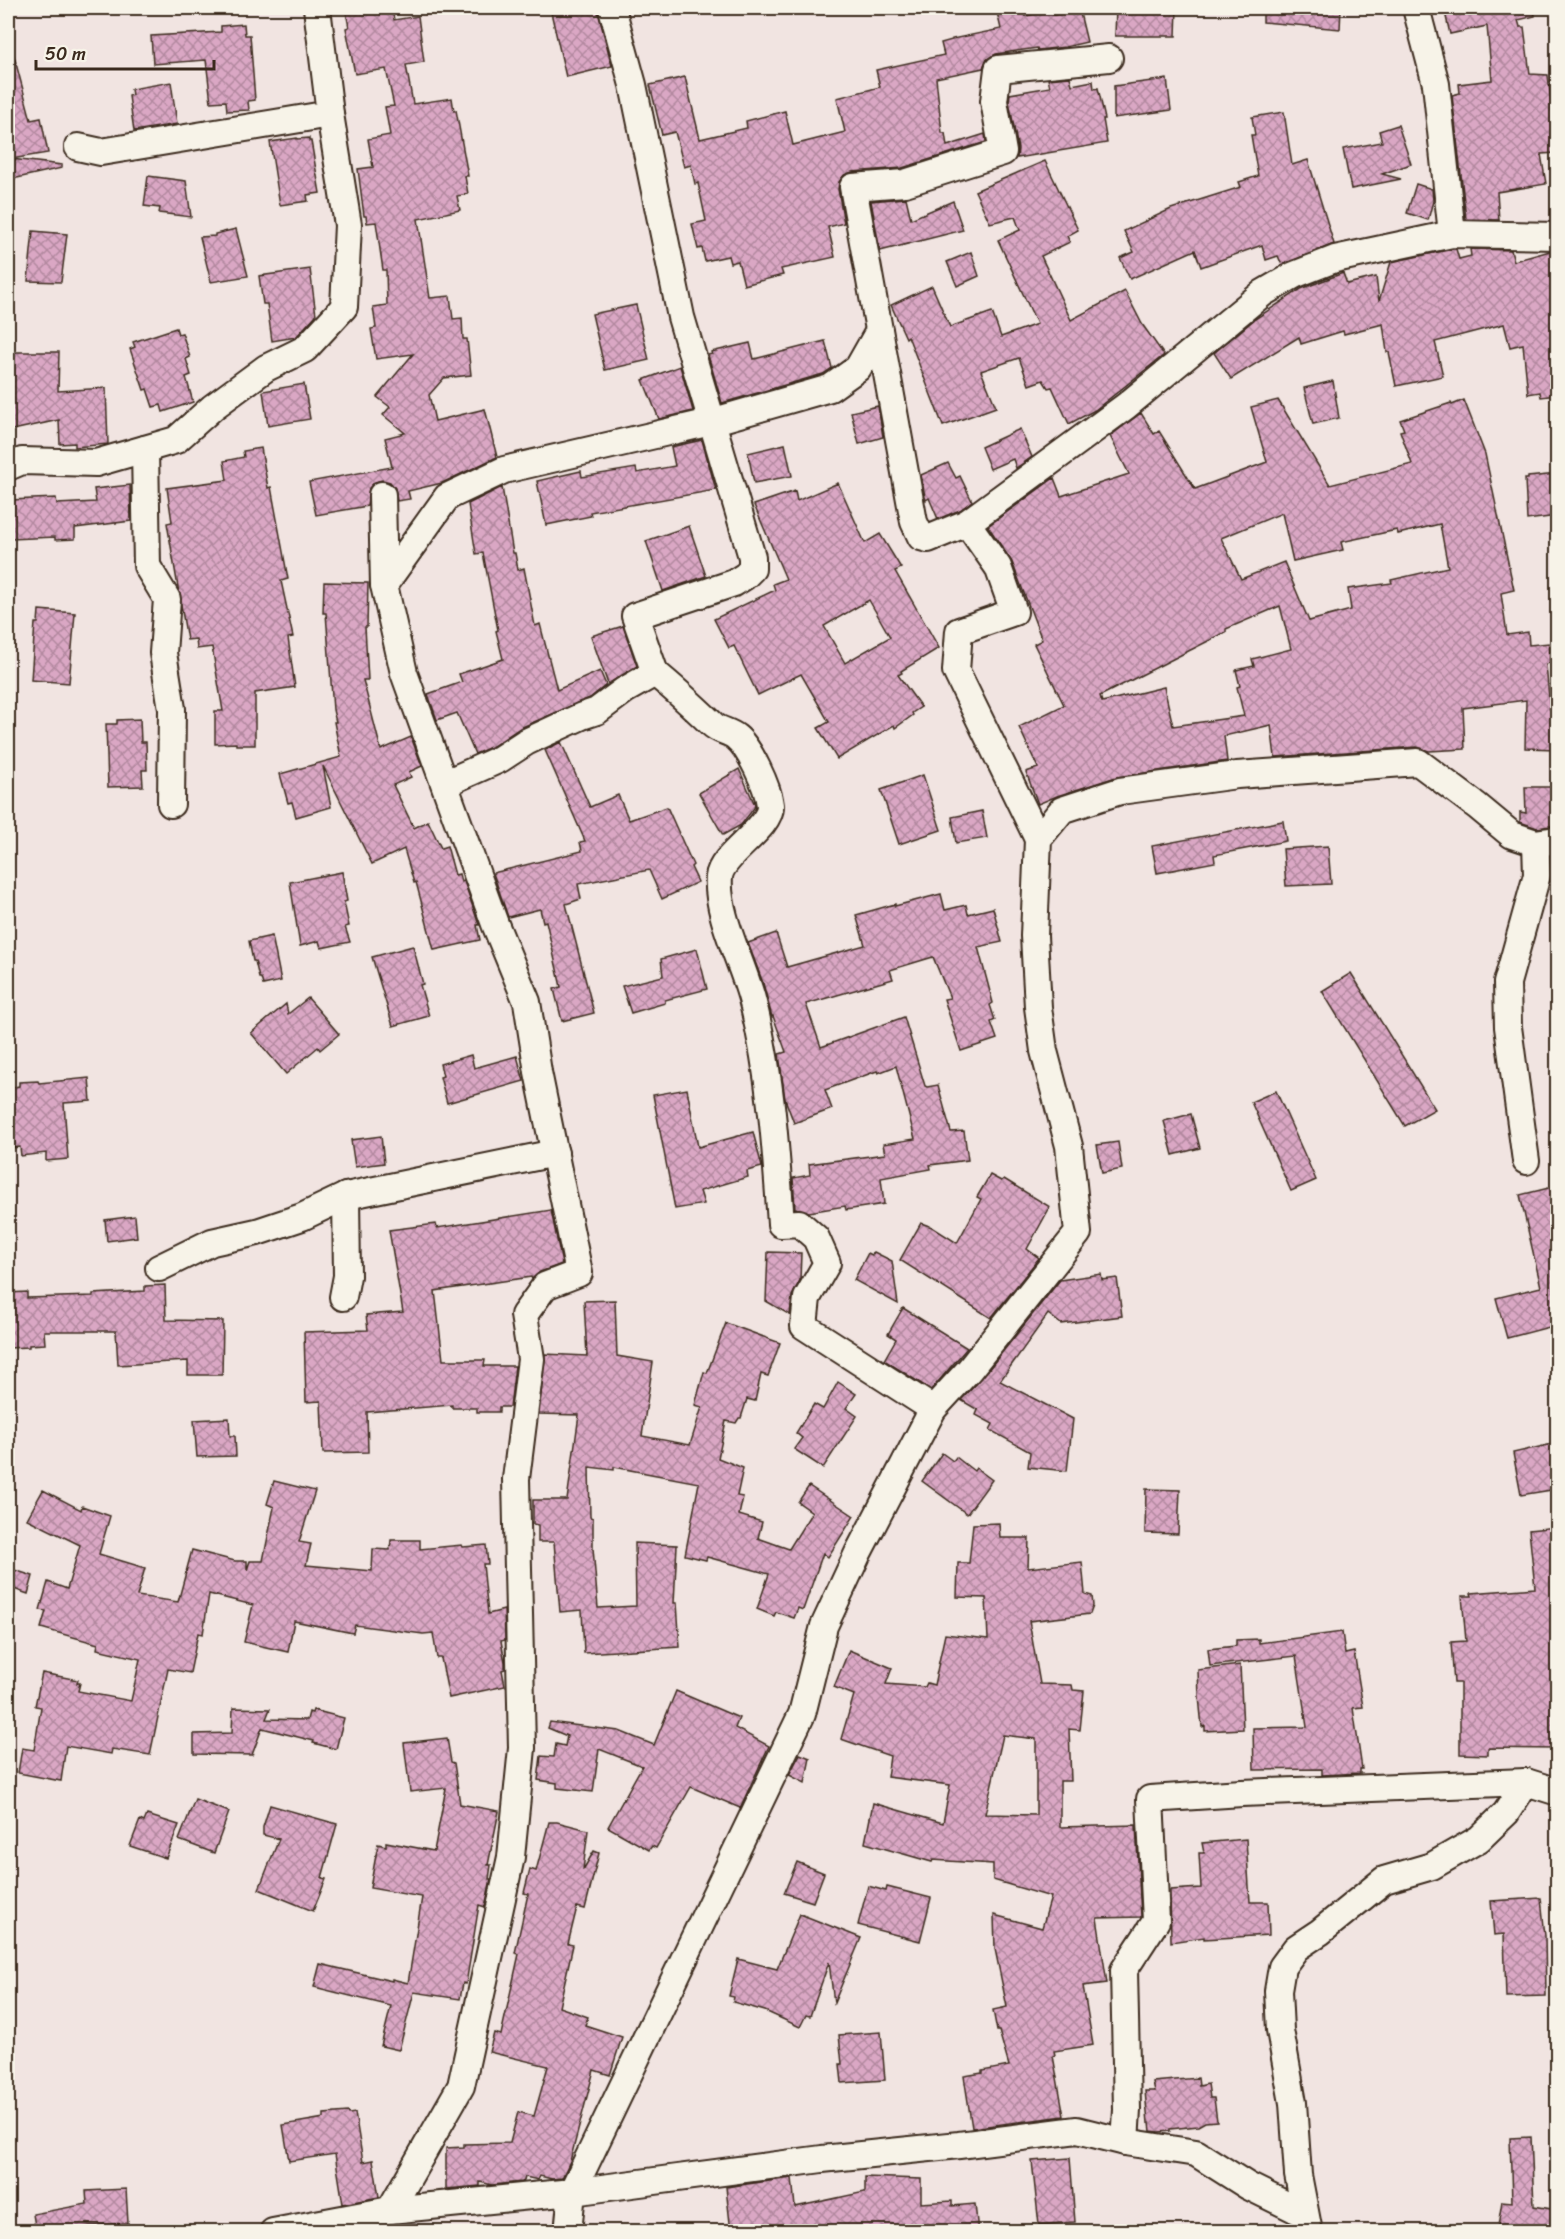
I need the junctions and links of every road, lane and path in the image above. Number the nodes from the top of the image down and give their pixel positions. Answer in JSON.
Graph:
{"nodes":[{"id":1,"x":317,"y":8,"type":"edge"},
{"id":2,"x":612,"y":8,"type":"edge"},
{"id":3,"x":1416,"y":8,"type":"edge"},
{"id":4,"x":1108,"y":58,"type":"dead end"},
{"id":5,"x":330,"y":114,"type":"junction"},
{"id":6,"x":78,"y":147,"type":"dead end"},
{"id":7,"x":1452,"y":234,"type":"junction"},
{"id":8,"x":1557,"y":236,"type":"edge"},
{"id":9,"x":879,"y":331,"type":"junction"},
{"id":10,"x":711,"y":423,"type":"junction"},
{"id":11,"x":145,"y":449,"type":"junction"},
{"id":12,"x":8,"y":467,"type":"edge"},
{"id":13,"x":381,"y":495,"type":"dead end"},
{"id":14,"x":967,"y":523,"type":"junction"},
{"id":15,"x":384,"y":585,"type":"junction"},
{"id":16,"x":655,"y":673,"type":"junction"},
{"id":17,"x":446,"y":783,"type":"junction"},
{"id":18,"x":171,"y":804,"type":"dead end"},
{"id":19,"x":1038,"y":839,"type":"junction"},
{"id":20,"x":1547,"y":842,"type":"edge"},
{"id":21,"x":555,"y":1153,"type":"junction"},
{"id":22,"x":1526,"y":1161,"type":"dead end"},
{"id":23,"x":346,"y":1196,"type":"junction"},
{"id":24,"x":159,"y":1268,"type":"dead end"},
{"id":25,"x":343,"y":1297,"type":"dead end"},
{"id":26,"x":933,"y":1409,"type":"junction"},
{"id":27,"x":1526,"y":1782,"type":"junction"},
{"id":28,"x":1557,"y":1792,"type":"edge"},
{"id":29,"x":1125,"y":2142,"type":"junction"},
{"id":30,"x":572,"y":2192,"type":"junction"},
{"id":31,"x":390,"y":2211,"type":"junction"},
{"id":32,"x":1307,"y":2223,"type":"edge"},
{"id":33,"x":273,"y":2232,"type":"edge"},
{"id":34,"x":568,"y":2232,"type":"edge"}],
"edges":[{"from":1,"to":5,"type":"street"},
{"from":2,"to":10,"type":"street"},
{"from":3,"to":7,"type":"street"},
{"from":4,"to":9,"type":"street"},
{"from":5,"to":6,"type":"street"},
{"from":5,"to":11,"type":"street"},
{"from":7,"to":8,"type":"street"},
{"from":7,"to":14,"type":"street"},
{"from":9,"to":10,"type":"street"},
{"from":9,"to":14,"type":"street"},
{"from":10,"to":15,"type":"street"},
{"from":10,"to":16,"type":"street"},
{"from":11,"to":12,"type":"street"},
{"from":11,"to":18,"type":"street"},
{"from":13,"to":15,"type":"street"},
{"from":14,"to":19,"type":"street"},
{"from":15,"to":17,"type":"street"},
{"from":16,"to":17,"type":"street"},
{"from":16,"to":26,"type":"street"},
{"from":17,"to":21,"type":"street"},
{"from":19,"to":20,"type":"street"},
{"from":19,"to":26,"type":"street"},
{"from":20,"to":22,"type":"street"},
{"from":21,"to":23,"type":"street"},
{"from":21,"to":31,"type":"street"},
{"from":23,"to":24,"type":"street"},
{"from":23,"to":25,"type":"street"},
{"from":26,"to":30,"type":"street"},
{"from":27,"to":28,"type":"street"},
{"from":27,"to":29,"type":"street"},
{"from":27,"to":32,"type":"street"},
{"from":29,"to":30,"type":"street"},
{"from":29,"to":32,"type":"street"},
{"from":30,"to":31,"type":"street"},
{"from":30,"to":34,"type":"street"},
{"from":31,"to":33,"type":"street"}]}
